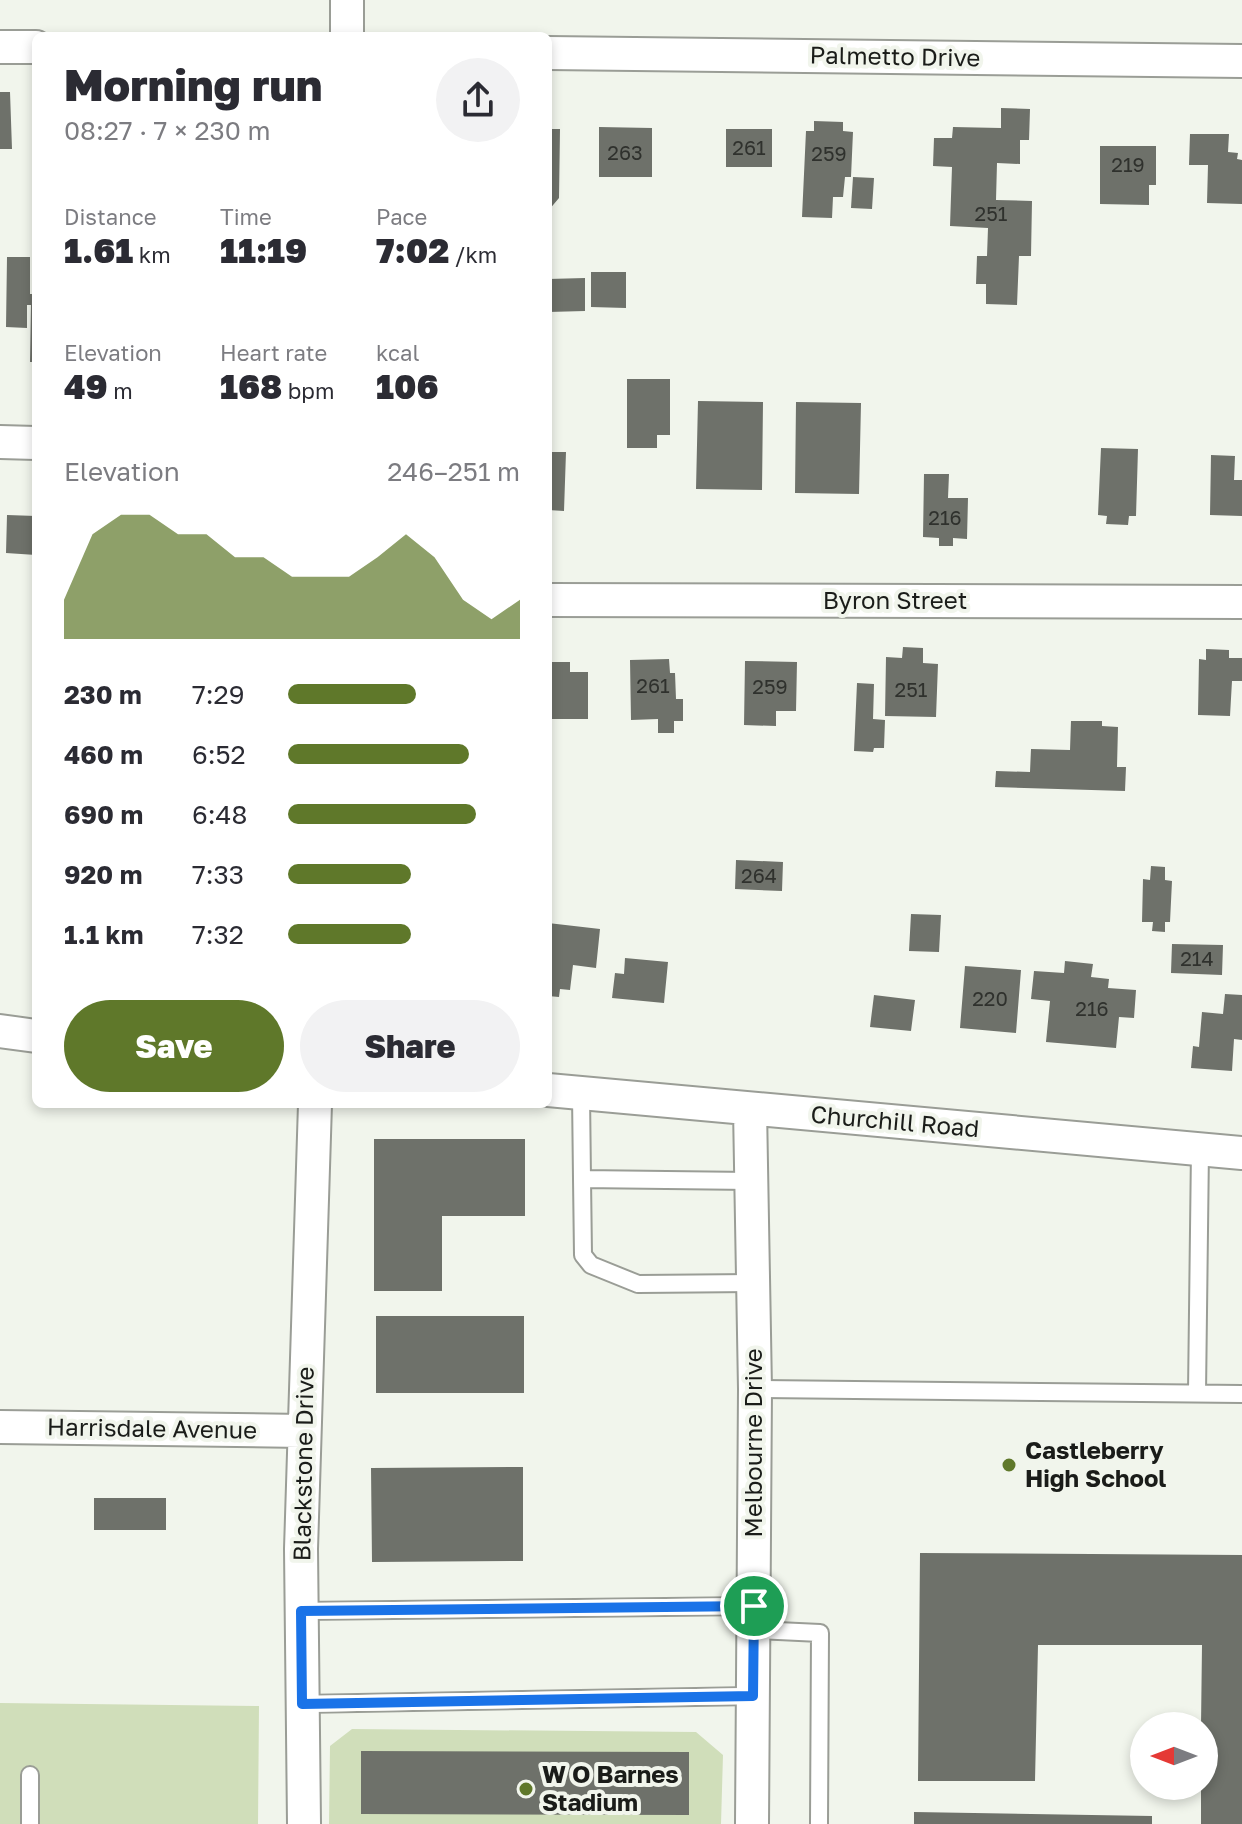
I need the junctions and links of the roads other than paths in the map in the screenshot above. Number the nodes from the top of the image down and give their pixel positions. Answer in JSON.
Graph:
{"nodes":[{"id":1,"x":347,"y":0,"type":"edge"},
{"id":2,"x":347,"y":32,"type":"edge"},
{"id":3,"x":0,"y":47,"type":"edge"},
{"id":4,"x":32,"y":47,"type":"edge"},
{"id":5,"x":552,"y":53,"type":"edge"},
{"id":6,"x":1242,"y":61,"type":"edge"},
{"id":7,"x":0,"y":442,"type":"edge"},
{"id":8,"x":32,"y":443,"type":"edge"},
{"id":9,"x":552,"y":600,"type":"edge"},
{"id":10,"x":1242,"y":602,"type":"edge"},
{"id":11,"x":0,"y":1031,"type":"edge"},
{"id":12,"x":32,"y":1035,"type":"edge"},
{"id":13,"x":552,"y":1090,"type":"edge"},
{"id":14,"x":581,"y":1094,"type":"junction"},
{"id":15,"x":315,"y":1108,"type":"edge"},
{"id":16,"x":750,"y":1109,"type":"junction"},
{"id":17,"x":1200,"y":1149,"type":"junction"},
{"id":18,"x":1242,"y":1153,"type":"edge"},
{"id":19,"x":582,"y":1179,"type":"junction"},
{"id":20,"x":751,"y":1181,"type":"junction"},
{"id":21,"x":753,"y":1283,"type":"junction"},
{"id":22,"x":755,"y":1389,"type":"junction"},
{"id":23,"x":1197,"y":1393,"type":"junction"},
{"id":24,"x":1242,"y":1394,"type":"edge"},
{"id":25,"x":0,"y":1427,"type":"edge"},
{"id":26,"x":304,"y":1431,"type":"junction"},
{"id":27,"x":301,"y":1611,"type":"junction"},
{"id":28,"x":754,"y":1618,"type":"junction"},
{"id":29,"x":753,"y":1696,"type":"junction"},
{"id":30,"x":302,"y":1704,"type":"junction"},
{"id":31,"x":30,"y":1775,"type":"dead end"},
{"id":32,"x":30,"y":1824,"type":"edge"},
{"id":33,"x":304,"y":1824,"type":"edge"},
{"id":34,"x":752,"y":1824,"type":"edge"},
{"id":35,"x":819,"y":1824,"type":"edge"}],
"edges":[{"from":1,"to":2,"type":"street"},
{"from":3,"to":4,"type":"street"},
{"from":5,"to":6,"type":"street","name":"Palmetto Drive"},
{"from":7,"to":8,"type":"street"},
{"from":9,"to":10,"type":"street","name":"Byron Street"},
{"from":11,"to":12,"type":"street"},
{"from":13,"to":14,"type":"street","name":"Churchill Road"},
{"from":14,"to":16,"type":"street","name":"Churchill Road"},
{"from":14,"to":19,"type":"lane"},
{"from":15,"to":26,"type":"street","name":"Blackstone Drive"},
{"from":16,"to":17,"type":"street","name":"Churchill Road"},
{"from":16,"to":20,"type":"street","name":"Melbourne Drive"},
{"from":17,"to":18,"type":"street","name":"Churchill Road"},
{"from":17,"to":23,"type":"lane"},
{"from":19,"to":20,"type":"lane"},
{"from":19,"to":21,"type":"lane"},
{"from":20,"to":21,"type":"street","name":"Melbourne Drive"},
{"from":21,"to":22,"type":"street","name":"Melbourne Drive"},
{"from":22,"to":23,"type":"lane"},
{"from":22,"to":28,"type":"street","name":"Melbourne Drive"},
{"from":23,"to":24,"type":"lane"},
{"from":25,"to":26,"type":"street","name":"Harrisdale Avenue"},
{"from":26,"to":27,"type":"street","name":"Blackstone Drive"},
{"from":27,"to":28,"type":"lane"},
{"from":27,"to":30,"type":"street","name":"Blackstone Drive"},
{"from":28,"to":29,"type":"street","name":"Melbourne Drive"},
{"from":28,"to":35,"type":"lane"},
{"from":29,"to":30,"type":"lane"},
{"from":29,"to":34,"type":"street","name":"Melbourne Drive"},
{"from":30,"to":33,"type":"street","name":"Blackstone Drive"},
{"from":31,"to":32,"type":"lane"}]}
